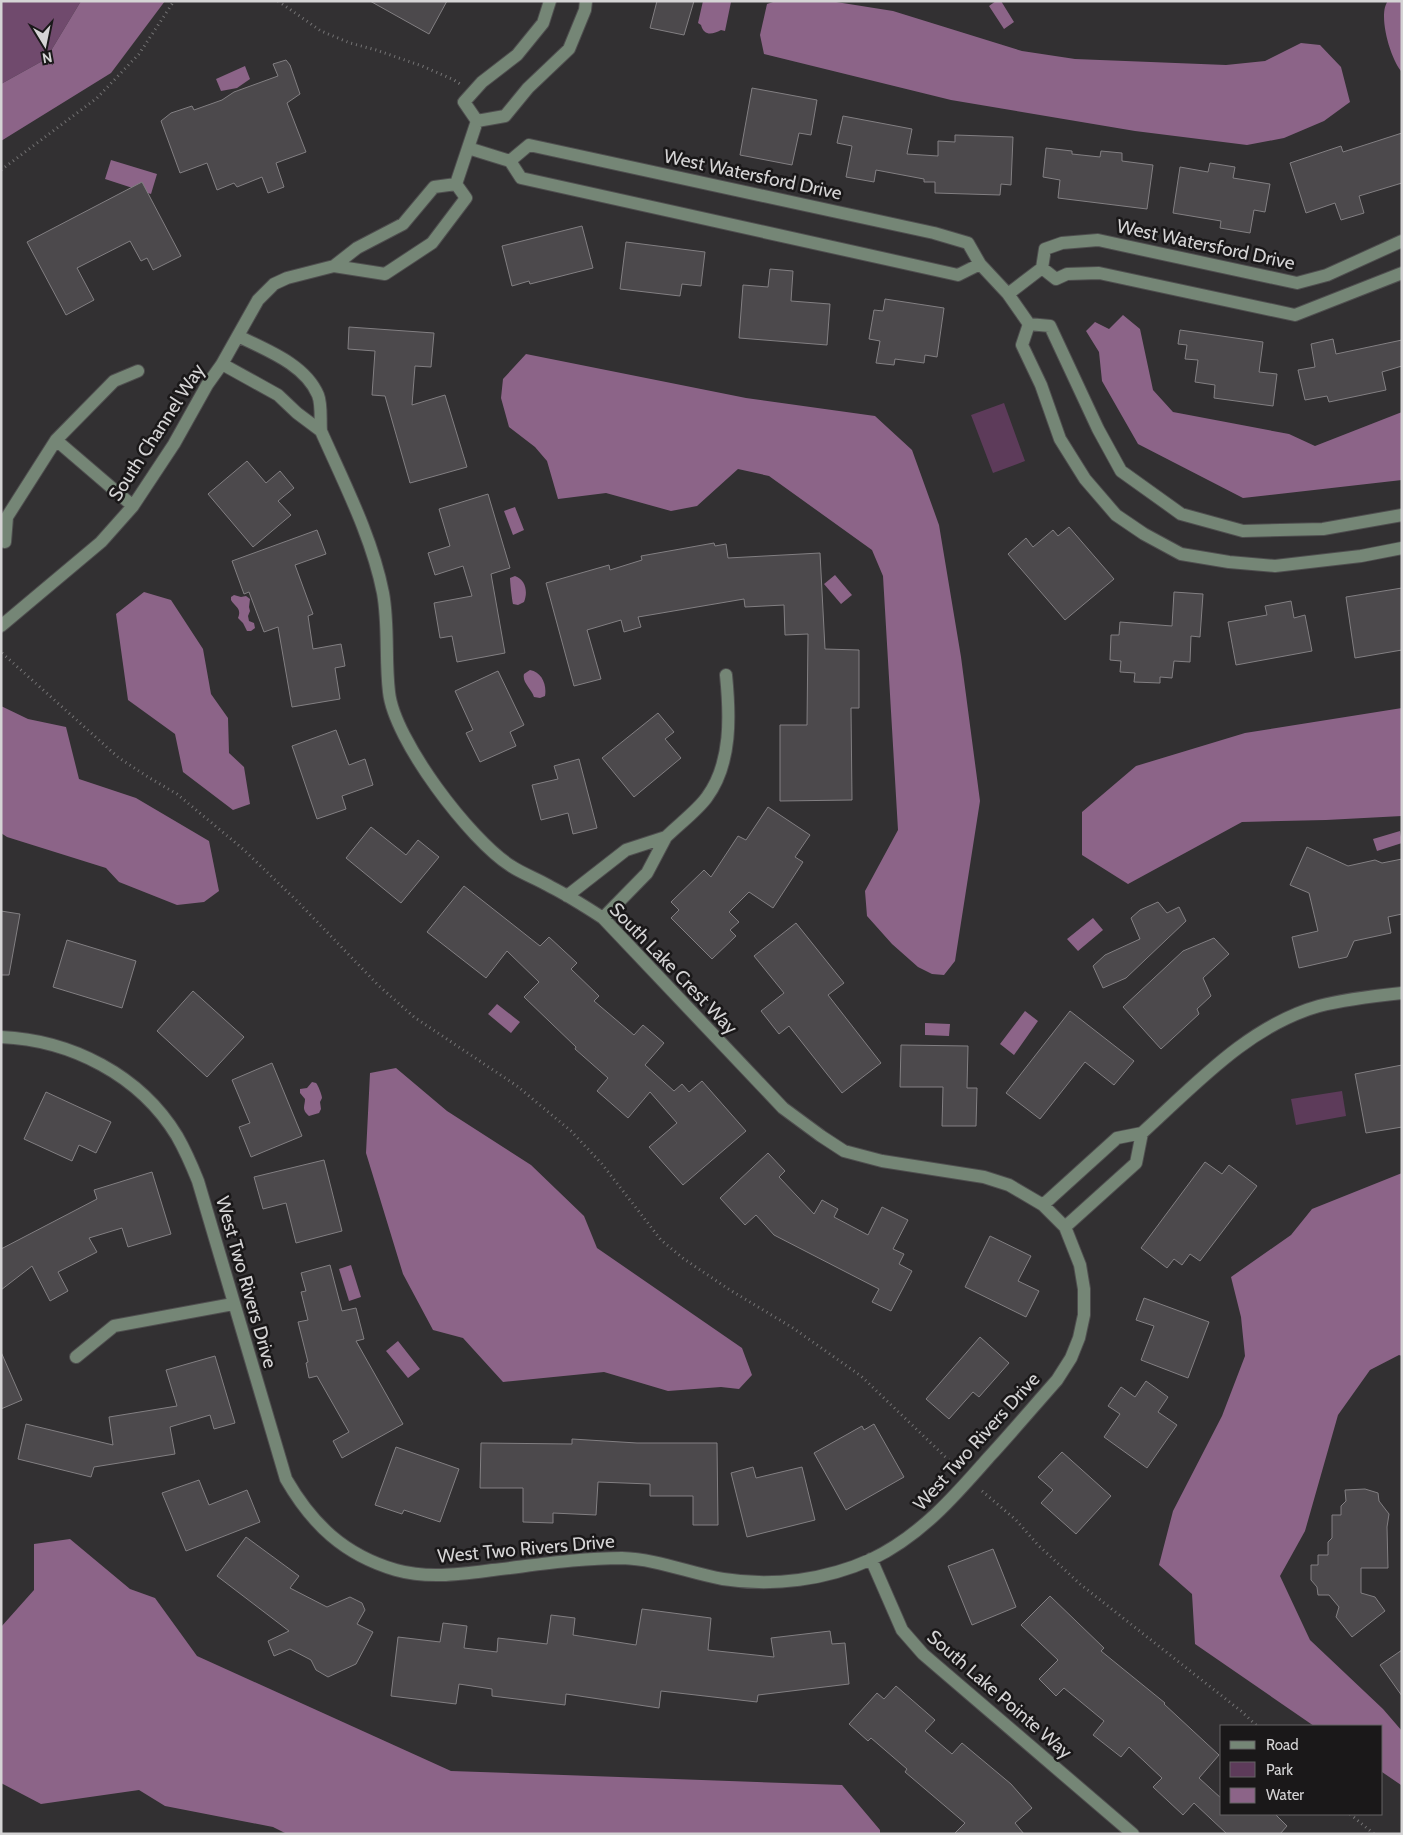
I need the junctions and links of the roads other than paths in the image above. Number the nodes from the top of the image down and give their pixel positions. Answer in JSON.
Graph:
{"nodes":[{"id":1,"x":550,"y":1,"type":"edge"},
{"id":2,"x":586,"y":1,"type":"edge"},
{"id":3,"x":477,"y":121,"type":"junction"},
{"id":4,"x":468,"y":148,"type":"junction"},
{"id":5,"x":510,"y":161,"type":"junction"},
{"id":6,"x":456,"y":184,"type":"junction"},
{"id":7,"x":1402,"y":241,"type":"edge"},
{"id":8,"x":980,"y":264,"type":"junction"},
{"id":9,"x":334,"y":266,"type":"junction"},
{"id":10,"x":1042,"y":268,"type":"junction"},
{"id":11,"x":1402,"y":273,"type":"edge"},
{"id":12,"x":1008,"y":294,"type":"junction"},
{"id":13,"x":1029,"y":324,"type":"junction"},
{"id":14,"x":238,"y":336,"type":"junction"},
{"id":15,"x":222,"y":364,"type":"junction"},
{"id":16,"x":138,"y":371,"type":"dead end"},
{"id":17,"x":321,"y":430,"type":"junction"},
{"id":18,"x":56,"y":440,"type":"junction"},
{"id":19,"x":133,"y":506,"type":"junction"},
{"id":20,"x":1402,"y":515,"type":"edge"},
{"id":21,"x":5,"y":542,"type":"dead end"},
{"id":22,"x":1402,"y":548,"type":"edge"},
{"id":23,"x":1,"y":626,"type":"edge"},
{"id":24,"x":726,"y":674,"type":"dead end"},
{"id":25,"x":666,"y":837,"type":"junction"},
{"id":26,"x":567,"y":896,"type":"junction"},
{"id":27,"x":603,"y":918,"type":"junction"},
{"id":28,"x":1402,"y":993,"type":"edge"},
{"id":29,"x":1,"y":1037,"type":"edge"},
{"id":30,"x":1142,"y":1133,"type":"junction"},
{"id":31,"x":942,"y":1170,"type":"joint"},
{"id":32,"x":1043,"y":1205,"type":"junction"},
{"id":33,"x":1065,"y":1227,"type":"junction"},
{"id":34,"x":234,"y":1304,"type":"junction"},
{"id":35,"x":76,"y":1357,"type":"dead end"},
{"id":36,"x":871,"y":1559,"type":"junction"},
{"id":37,"x":1133,"y":1834,"type":"edge"}],
"edges":[{"from":1,"to":3,"type":"street"},
{"from":2,"to":3,"type":"street"},
{"from":3,"to":4,"type":"street"},
{"from":4,"to":5,"type":"street"},
{"from":4,"to":6,"type":"street"},
{"from":5,"to":8,"type":"street"},
{"from":5,"to":8,"type":"street","name":"West Watersford Drive"},
{"from":6,"to":9,"type":"street","name":"South Channel Way"},
{"from":6,"to":9,"type":"street","name":"South Channel Way"},
{"from":7,"to":10,"type":"street","name":"West Watersford Drive"},
{"from":8,"to":12,"type":"street","name":"West Watersford Drive"},
{"from":9,"to":14,"type":"street","name":"South Channel Way"},
{"from":10,"to":11,"type":"street"},
{"from":10,"to":12,"type":"street"},
{"from":12,"to":13,"type":"street","name":"West Watersford Drive"},
{"from":13,"to":20,"type":"street"},
{"from":13,"to":22,"type":"street"},
{"from":14,"to":15,"type":"street","name":"South Channel Way"},
{"from":14,"to":17,"type":"street","name":"South Lake Crest Way"},
{"from":15,"to":17,"type":"street"},
{"from":15,"to":19,"type":"street","name":"South Channel Way"},
{"from":16,"to":18,"type":"street"},
{"from":17,"to":26,"type":"street","name":"South Lake Crest Way"},
{"from":18,"to":19,"type":"street"},
{"from":18,"to":21,"type":"street"},
{"from":19,"to":23,"type":"street","name":"South Channel Way"},
{"from":24,"to":25,"type":"street"},
{"from":25,"to":26,"type":"street"},
{"from":25,"to":27,"type":"street"},
{"from":26,"to":27,"type":"street","name":"South Lake Crest Way"},
{"from":27,"to":31,"type":"street","name":"South Lake Crest Way"},
{"from":28,"to":30,"type":"street"},
{"from":29,"to":34,"type":"street","name":"West Two Rivers Drive"},
{"from":30,"to":32,"type":"street"},
{"from":30,"to":33,"type":"street"},
{"from":31,"to":32,"type":"street","name":"West Two Rivers Drive"},
{"from":32,"to":33,"type":"street","name":"West Two Rivers Drive"},
{"from":33,"to":36,"type":"street","name":"West Two Rivers Drive"},
{"from":34,"to":35,"type":"street"},
{"from":34,"to":36,"type":"street","name":"West Two Rivers Drive"},
{"from":36,"to":37,"type":"street","name":"South Lake Pointe Way"}]}
